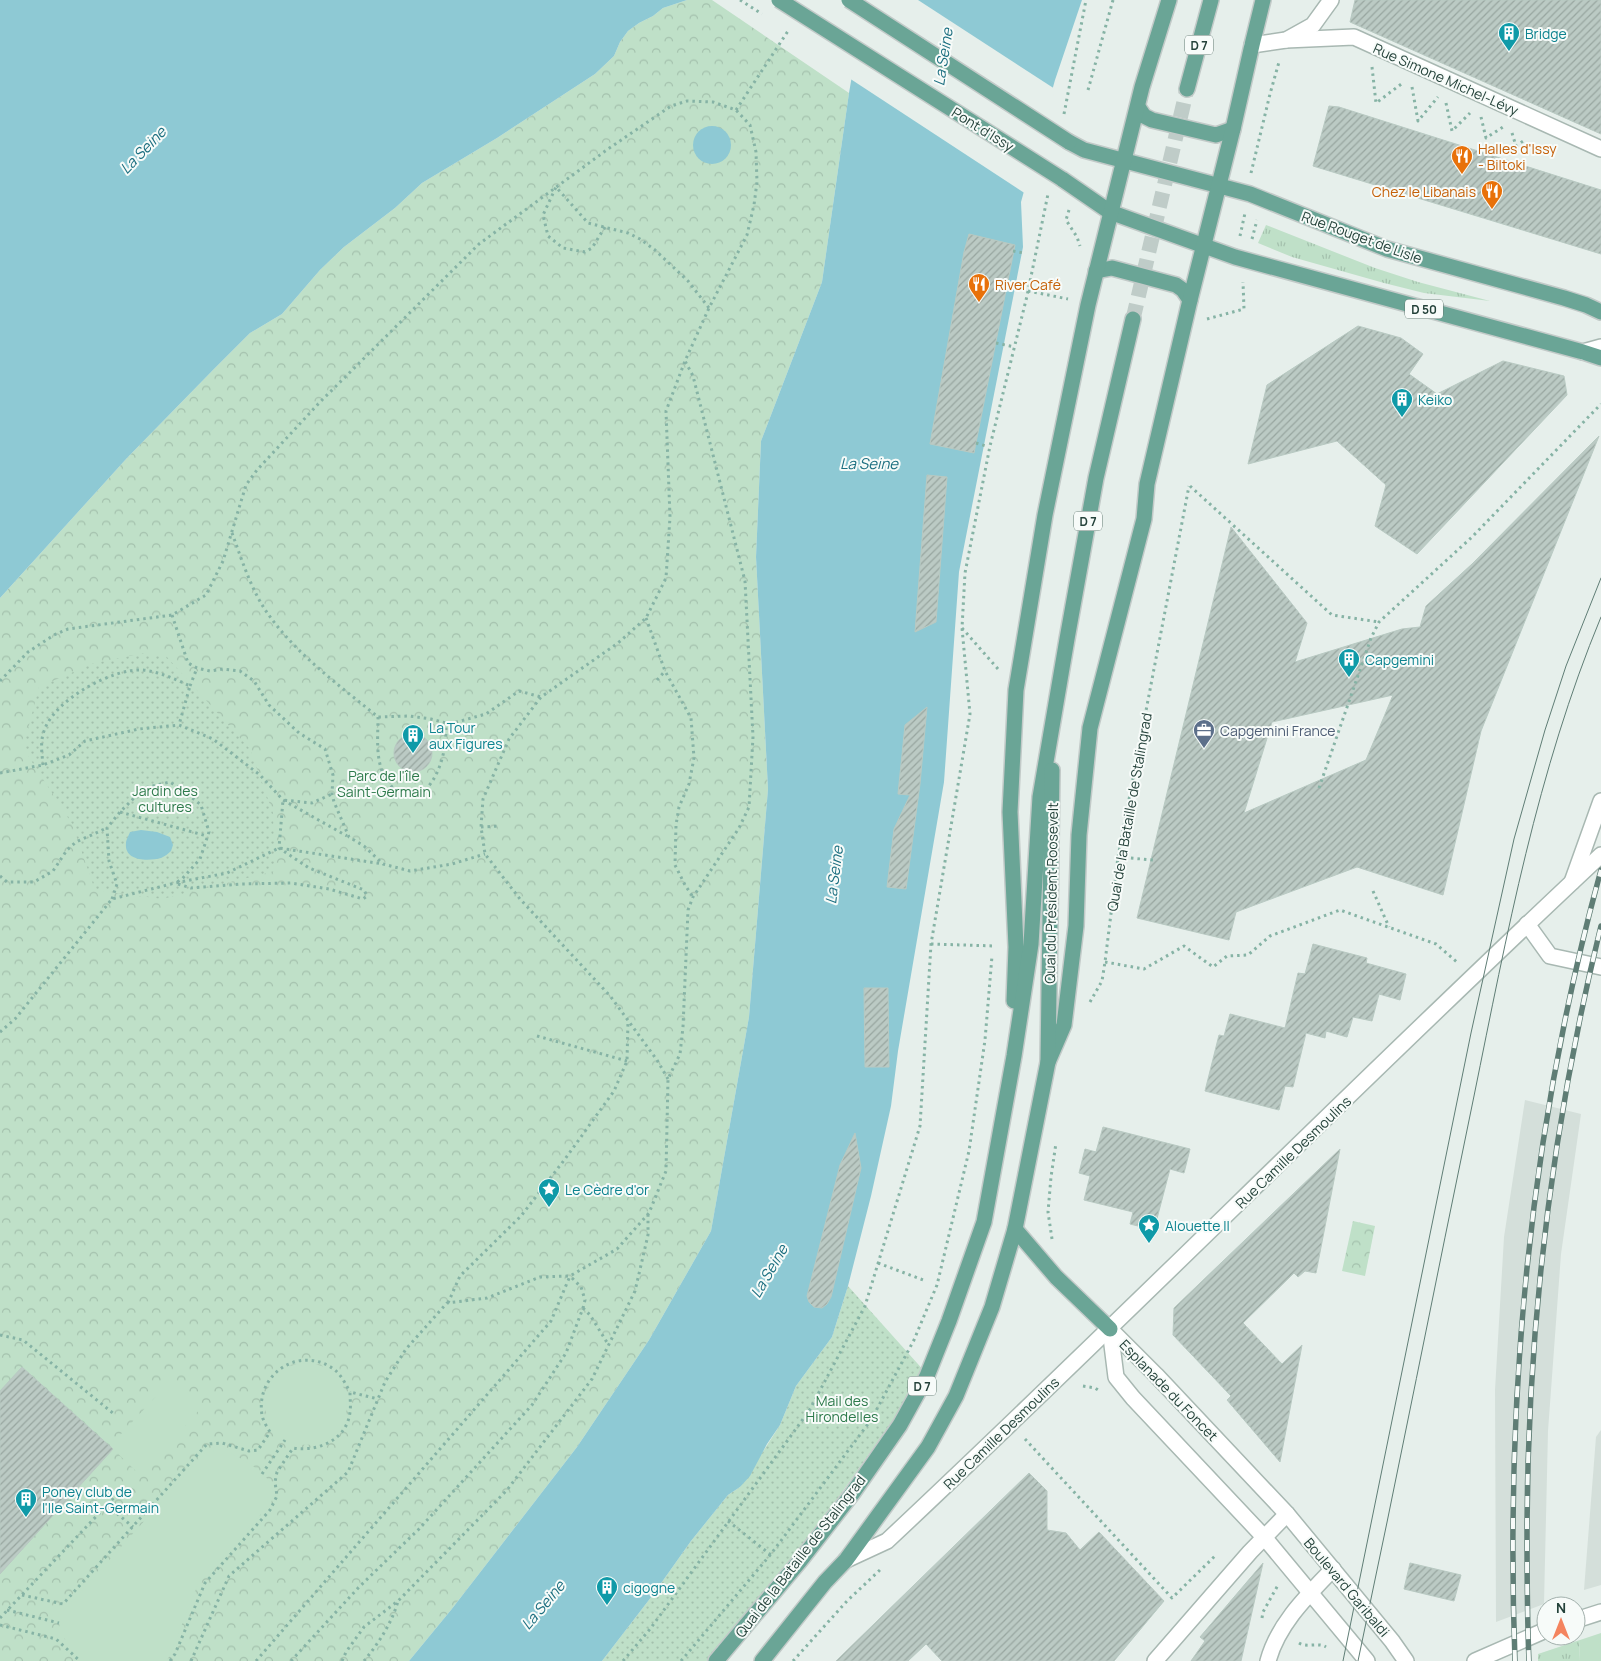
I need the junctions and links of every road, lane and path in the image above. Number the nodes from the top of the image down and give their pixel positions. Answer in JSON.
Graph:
{"nodes":[{"id":1,"x":779,"y":0,"type":"edge"},
{"id":2,"x":849,"y":0,"type":"edge"},
{"id":3,"x":1086,"y":0,"type":"edge"},
{"id":4,"x":1113,"y":0,"type":"edge"},
{"id":5,"x":1169,"y":0,"type":"edge"},
{"id":6,"x":1211,"y":0,"type":"edge"},
{"id":7,"x":1263,"y":0,"type":"edge"},
{"id":8,"x":1331,"y":0,"type":"edge"},
{"id":9,"x":788,"y":31,"type":"dead end"},
{"id":10,"x":1286,"y":40,"type":"junction"},
{"id":11,"x":1369,"y":44,"type":"junction"},
{"id":12,"x":1252,"y":45,"type":"junction"},
{"id":13,"x":1187,"y":89,"type":"tunnel mouth"},
{"id":14,"x":1088,"y":90,"type":"dead end"},
{"id":15,"x":1444,"y":91,"type":"dead end"},
{"id":16,"x":1446,"y":99,"type":"dead end"},
{"id":17,"x":1138,"y":106,"type":"junction"},
{"id":18,"x":736,"y":110,"type":"junction"},
{"id":19,"x":1472,"y":111,"type":"dead end"},
{"id":20,"x":1480,"y":112,"type":"dead end"},
{"id":21,"x":1063,"y":116,"type":"dead end"},
{"id":22,"x":1509,"y":122,"type":"dead end"},
{"id":23,"x":1548,"y":125,"type":"junction"},
{"id":24,"x":1233,"y":129,"type":"junction"},
{"id":25,"x":1512,"y":130,"type":"dead end"},
{"id":26,"x":1601,"y":149,"type":"edge"},
{"id":27,"x":1124,"y":162,"type":"junction"},
{"id":28,"x":1056,"y":182,"type":"junction"},
{"id":29,"x":1219,"y":186,"type":"junction"},
{"id":30,"x":556,"y":187,"type":"junction"},
{"id":31,"x":1250,"y":194,"type":"junction"},
{"id":32,"x":1069,"y":210,"type":"dead end"},
{"id":33,"x":1110,"y":212,"type":"junction"},
{"id":34,"x":1257,"y":220,"type":"dead end"},
{"id":35,"x":605,"y":227,"type":"junction"},
{"id":36,"x":1252,"y":240,"type":"dead end"},
{"id":37,"x":1203,"y":245,"type":"junction"},
{"id":38,"x":1081,"y":250,"type":"dead end"},
{"id":39,"x":1013,"y":251,"type":"dead end"},
{"id":40,"x":1024,"y":253,"type":"dead end"},
{"id":41,"x":1235,"y":257,"type":"junction"},
{"id":42,"x":1096,"y":272,"type":"junction"},
{"id":43,"x":1243,"y":282,"type":"dead end"},
{"id":44,"x":1028,"y":291,"type":"junction"},
{"id":45,"x":1068,"y":299,"type":"dead end"},
{"id":46,"x":1190,"y":300,"type":"junction"},
{"id":47,"x":709,"y":308,"type":"junction"},
{"id":48,"x":1601,"y":312,"type":"edge"},
{"id":49,"x":1134,"y":319,"type":"tunnel mouth"},
{"id":50,"x":1206,"y":319,"type":"dead end"},
{"id":51,"x":996,"y":343,"type":"dead end"},
{"id":52,"x":1015,"y":347,"type":"junction"},
{"id":53,"x":1601,"y":347,"type":"edge"},
{"id":54,"x":1584,"y":352,"type":"junction"},
{"id":55,"x":1601,"y":358,"type":"edge"},
{"id":56,"x":685,"y":360,"type":"junction"},
{"id":57,"x":1601,"y":404,"type":"edge"},
{"id":58,"x":976,"y":443,"type":"dead end"},
{"id":59,"x":986,"y":446,"type":"dead end"},
{"id":60,"x":231,"y":533,"type":"junction"},
{"id":61,"x":172,"y":616,"type":"junction"},
{"id":62,"x":646,"y":618,"type":"junction"},
{"id":63,"x":1379,"y":622,"type":"junction"},
{"id":64,"x":962,"y":628,"type":"junction"},
{"id":65,"x":197,"y":668,"type":"junction"},
{"id":66,"x":665,"y":671,"type":"junction"},
{"id":67,"x":656,"y":680,"type":"dead end"},
{"id":68,"x":0,"y":681,"type":"edge"},
{"id":69,"x":190,"y":686,"type":"junction"},
{"id":70,"x":1016,"y":690,"type":"junction"},
{"id":71,"x":541,"y":697,"type":"junction"},
{"id":72,"x":378,"y":717,"type":"junction"},
{"id":73,"x":446,"y":723,"type":"junction"},
{"id":74,"x":1052,"y":724,"type":"junction"},
{"id":75,"x":179,"y":725,"type":"junction"},
{"id":76,"x":43,"y":765,"type":"junction"},
{"id":77,"x":0,"y":774,"type":"edge"},
{"id":78,"x":1319,"y":788,"type":"dead end"},
{"id":79,"x":332,"y":794,"type":"junction"},
{"id":80,"x":283,"y":800,"type":"junction"},
{"id":81,"x":1601,"y":801,"type":"edge"},
{"id":82,"x":120,"y":812,"type":"junction"},
{"id":83,"x":500,"y":826,"type":"dead end"},
{"id":84,"x":481,"y":827,"type":"junction"},
{"id":85,"x":107,"y":828,"type":"junction"},
{"id":86,"x":208,"y":836,"type":"junction"},
{"id":87,"x":349,"y":837,"type":"junction"},
{"id":88,"x":279,"y":848,"type":"junction"},
{"id":89,"x":485,"y":854,"type":"junction"},
{"id":90,"x":1601,"y":855,"type":"edge"},
{"id":91,"x":1118,"y":857,"type":"junction"},
{"id":92,"x":1152,"y":860,"type":"dead end"},
{"id":93,"x":383,"y":864,"type":"junction"},
{"id":94,"x":0,"y":876,"type":"edge"},
{"id":95,"x":1572,"y":882,"type":"junction"},
{"id":96,"x":175,"y":884,"type":"junction"},
{"id":97,"x":1373,"y":891,"type":"dead end"},
{"id":98,"x":693,"y":897,"type":"junction"},
{"id":99,"x":112,"y":899,"type":"junction"},
{"id":100,"x":1527,"y":924,"type":"junction"},
{"id":101,"x":1390,"y":928,"type":"junction"},
{"id":102,"x":930,"y":944,"type":"junction"},
{"id":103,"x":993,"y":946,"type":"junction"},
{"id":104,"x":1016,"y":947,"type":"junction"},
{"id":105,"x":1105,"y":962,"type":"junction"},
{"id":106,"x":1601,"y":967,"type":"edge"},
{"id":107,"x":1474,"y":976,"type":"junction"},
{"id":108,"x":1089,"y":1003,"type":"dead end"},
{"id":109,"x":628,"y":1020,"type":"junction"},
{"id":110,"x":0,"y":1032,"type":"edge"},
{"id":111,"x":537,"y":1036,"type":"dead end"},
{"id":112,"x":1014,"y":1056,"type":"junction"},
{"id":113,"x":627,"y":1061,"type":"junction"},
{"id":114,"x":1048,"y":1062,"type":"junction"},
{"id":115,"x":668,"y":1079,"type":"junction"},
{"id":116,"x":1056,"y":1141,"type":"dead end"},
{"id":117,"x":648,"y":1212,"type":"junction"},
{"id":118,"x":1015,"y":1229,"type":"junction"},
{"id":119,"x":1052,"y":1244,"type":"dead end"},
{"id":120,"x":878,"y":1263,"type":"junction"},
{"id":121,"x":570,"y":1276,"type":"junction"},
{"id":122,"x":926,"y":1281,"type":"dead end"},
{"id":123,"x":447,"y":1303,"type":"junction"},
{"id":124,"x":582,"y":1308,"type":"junction"},
{"id":125,"x":1110,"y":1329,"type":"junction"},
{"id":126,"x":0,"y":1335,"type":"edge"},
{"id":127,"x":608,"y":1344,"type":"junction"},
{"id":128,"x":350,"y":1392,"type":"junction"},
{"id":129,"x":378,"y":1399,"type":"junction"},
{"id":130,"x":114,"y":1414,"type":"dead end"},
{"id":131,"x":1010,"y":1424,"type":"junction"},
{"id":132,"x":285,"y":1440,"type":"dead end"},
{"id":133,"x":262,"y":1474,"type":"dead end"},
{"id":134,"x":125,"y":1486,"type":"dead end"},
{"id":135,"x":107,"y":1505,"type":"junction"},
{"id":136,"x":1287,"y":1514,"type":"junction"},
{"id":137,"x":728,"y":1521,"type":"junction"},
{"id":138,"x":133,"y":1527,"type":"junction"},
{"id":139,"x":1264,"y":1537,"type":"junction"},
{"id":140,"x":1221,"y":1550,"type":"dead end"},
{"id":141,"x":770,"y":1554,"type":"junction"},
{"id":142,"x":846,"y":1560,"type":"junction"},
{"id":143,"x":1333,"y":1569,"type":"junction"},
{"id":144,"x":792,"y":1571,"type":"junction"},
{"id":145,"x":1310,"y":1592,"type":"junction"},
{"id":146,"x":22,"y":1595,"type":"junction"},
{"id":147,"x":398,"y":1601,"type":"junction"},
{"id":148,"x":8,"y":1610,"type":"junction"},
{"id":149,"x":1601,"y":1612,"type":"edge"},
{"id":150,"x":1586,"y":1617,"type":"edge"},
{"id":151,"x":0,"y":1618,"type":"edge"},
{"id":152,"x":59,"y":1623,"type":"dead end"},
{"id":153,"x":0,"y":1625,"type":"edge"},
{"id":154,"x":1536,"y":1634,"type":"edge"},
{"id":155,"x":80,"y":1661,"type":"edge"},
{"id":156,"x":170,"y":1661,"type":"edge"},
{"id":157,"x":191,"y":1661,"type":"edge"},
{"id":158,"x":256,"y":1661,"type":"edge"},
{"id":159,"x":291,"y":1661,"type":"edge"},
{"id":160,"x":342,"y":1661,"type":"edge"},
{"id":161,"x":364,"y":1661,"type":"edge"},
{"id":162,"x":623,"y":1661,"type":"edge"},
{"id":163,"x":681,"y":1661,"type":"edge"},
{"id":164,"x":716,"y":1661,"type":"edge"},
{"id":165,"x":762,"y":1661,"type":"edge"},
{"id":166,"x":1155,"y":1661,"type":"edge"},
{"id":167,"x":1268,"y":1661,"type":"edge"},
{"id":168,"x":1367,"y":1661,"type":"edge"},
{"id":169,"x":1406,"y":1661,"type":"edge"},
{"id":170,"x":1475,"y":1661,"type":"edge"}],
"edges":[{"from":1,"to":28,"type":"main road","name":"Pont d'Issy","number":"D 50","bridge":true},
{"from":2,"to":27,"type":"main road","bridge":true},
{"from":3,"to":21,"type":"path"},
{"from":4,"to":14,"type":"path"},
{"from":5,"to":17,"type":"main road"},
{"from":6,"to":13,"type":"main road","number":"D 7"},
{"from":7,"to":12,"type":"main road"},
{"from":8,"to":10,"type":"street"},
{"from":9,"to":18,"type":"path"},
{"from":10,"to":11,"type":"street","name":"Rue Simone Michel-Lévy"},
{"from":10,"to":12,"type":"street"},
{"from":10,"to":31,"type":"path"},
{"from":11,"to":15,"type":"path"},
{"from":11,"to":23,"type":"street","name":"Rue Simone Michel-Lévy"},
{"from":12,"to":24,"type":"main road"},
{"from":16,"to":19,"type":"path"},
{"from":17,"to":24,"type":"main road"},
{"from":17,"to":27,"type":"main road"},
{"from":18,"to":30,"type":"path"},
{"from":18,"to":47,"type":"path"},
{"from":20,"to":22,"type":"path"},
{"from":23,"to":25,"type":"path"},
{"from":23,"to":26,"type":"street","name":"Rue Simone Michel-Lévy"},
{"from":24,"to":29,"type":"main road"},
{"from":27,"to":29,"type":"main road","name":"Rue Rouget de Lisle"},
{"from":27,"to":33,"type":"main road"},
{"from":28,"to":33,"type":"main road","name":"Pont d'Issy","number":"D 50"},
{"from":28,"to":44,"type":"path"},
{"from":29,"to":31,"type":"main road","name":"Rue Rouget de Lisle"},
{"from":29,"to":37,"type":"main road"},
{"from":30,"to":35,"type":"path"},
{"from":30,"to":35,"type":"path"},
{"from":30,"to":60,"type":"path"},
{"from":31,"to":41,"type":"path"},
{"from":31,"to":48,"type":"main road","name":"Rue Rouget de Lisle"},
{"from":32,"to":38,"type":"path"},
{"from":33,"to":37,"type":"main road","number":"D 50"},
{"from":33,"to":42,"type":"main road"},
{"from":34,"to":36,"type":"path"},
{"from":35,"to":47,"type":"path"},
{"from":37,"to":41,"type":"main road","number":"D 50"},
{"from":37,"to":46,"type":"main road"},
{"from":39,"to":40,"type":"path"},
{"from":41,"to":54,"type":"main road","number":"D 50"},
{"from":42,"to":46,"type":"main road"},
{"from":42,"to":70,"type":"main road"},
{"from":43,"to":50,"type":"path"},
{"from":44,"to":45,"type":"path"},
{"from":44,"to":52,"type":"path"},
{"from":46,"to":114,"type":"main road"},
{"from":47,"to":56,"type":"path"},
{"from":49,"to":74,"type":"main road","name":"Quai du Président Roosevelt","number":"D 7"},
{"from":51,"to":52,"type":"path"},
{"from":52,"to":64,"type":"path"},
{"from":53,"to":54,"type":"street"},
{"from":54,"to":55,"type":"main road","number":"D 50"},
{"from":56,"to":62,"type":"path"},
{"from":56,"to":98,"type":"path"},
{"from":57,"to":63,"type":"path"},
{"from":58,"to":59,"type":"path"},
{"from":60,"to":61,"type":"path"},
{"from":60,"to":72,"type":"path"},
{"from":61,"to":65,"type":"path"},
{"from":61,"to":68,"type":"path"},
{"from":62,"to":66,"type":"path"},
{"from":62,"to":71,"type":"path"},
{"from":63,"to":78,"type":"path"},
{"from":63,"to":91,"type":"path","name":"Quai de la Bataille de Stalingrad"},
{"from":64,"to":70,"type":"path"},
{"from":64,"to":102,"type":"path"},
{"from":65,"to":69,"type":"path"},
{"from":65,"to":79,"type":"path"},
{"from":66,"to":67,"type":"path"},
{"from":66,"to":98,"type":"path"},
{"from":69,"to":75,"type":"path"},
{"from":69,"to":76,"type":"path"},
{"from":70,"to":104,"type":"main road"},
{"from":71,"to":73,"type":"path"},
{"from":71,"to":84,"type":"path"},
{"from":72,"to":73,"type":"path"},
{"from":72,"to":73,"type":"path"},
{"from":74,"to":112,"type":"main road","name":"Quai du Président Roosevelt","number":"D 7"},
{"from":74,"to":114,"type":"main road","name":"Quai du Président Roosevelt","number":"D 7"},
{"from":75,"to":76,"type":"path"},
{"from":75,"to":80,"type":"path"},
{"from":76,"to":77,"type":"path"},
{"from":79,"to":80,"type":"path"},
{"from":79,"to":87,"type":"path"},
{"from":80,"to":87,"type":"path"},
{"from":80,"to":88,"type":"path"},
{"from":81,"to":95,"type":"street"},
{"from":82,"to":85,"type":"path"},
{"from":82,"to":86,"type":"path"},
{"from":82,"to":86,"type":"path"},
{"from":83,"to":84,"type":"path"},
{"from":84,"to":89,"type":"path"},
{"from":85,"to":94,"type":"path"},
{"from":85,"to":99,"type":"path"},
{"from":86,"to":96,"type":"path"},
{"from":87,"to":93,"type":"path"},
{"from":88,"to":93,"type":"path"},
{"from":88,"to":96,"type":"path"},
{"from":88,"to":96,"type":"path"},
{"from":89,"to":93,"type":"path"},
{"from":89,"to":109,"type":"path"},
{"from":90,"to":95,"type":"street","name":"Rue Camille Desmoulins"},
{"from":91,"to":92,"type":"path"},
{"from":91,"to":105,"type":"path","name":"Quai de la Bataille de Stalingrad"},
{"from":95,"to":100,"type":"street","name":"Rue Camille Desmoulins"},
{"from":96,"to":99,"type":"path"},
{"from":97,"to":101,"type":"path"},
{"from":98,"to":115,"type":"path"},
{"from":99,"to":110,"type":"path"},
{"from":100,"to":106,"type":"street"},
{"from":100,"to":107,"type":"street","name":"Rue Camille Desmoulins"},
{"from":101,"to":105,"type":"path"},
{"from":101,"to":107,"type":"path"},
{"from":102,"to":103,"type":"path"},
{"from":102,"to":120,"type":"path"},
{"from":103,"to":104,"type":"path"},
{"from":103,"to":141,"type":"path"},
{"from":104,"to":112,"type":"main road"},
{"from":105,"to":108,"type":"path","name":"Quai de la Bataille de Stalingrad"},
{"from":107,"to":125,"type":"street","name":"Rue Camille Desmoulins"},
{"from":109,"to":113,"type":"path"},
{"from":109,"to":115,"type":"path"},
{"from":111,"to":113,"type":"path"},
{"from":112,"to":144,"type":"main road","name":"Quai de la Bataille de Stalingrad","number":"D 7"},
{"from":113,"to":123,"type":"path"},
{"from":114,"to":118,"type":"main road","number":"D 7"},
{"from":115,"to":117,"type":"path"},
{"from":116,"to":119,"type":"path"},
{"from":117,"to":121,"type":"path"},
{"from":117,"to":127,"type":"path"},
{"from":118,"to":125,"type":"main road"},
{"from":118,"to":142,"type":"main road","number":"D 7"},
{"from":120,"to":122,"type":"path"},
{"from":120,"to":137,"type":"path"},
{"from":121,"to":123,"type":"path"},
{"from":121,"to":124,"type":"path"},
{"from":121,"to":158,"type":"path"},
{"from":123,"to":129,"type":"path"},
{"from":124,"to":127,"type":"path"},
{"from":124,"to":159,"type":"path"},
{"from":125,"to":131,"type":"street","name":"Rue Camille Desmoulins"},
{"from":125,"to":136,"type":"street","name":"Esplanade du Foncet"},
{"from":125,"to":139,"type":"street","name":"Esplanade du Foncet"},
{"from":126,"to":130,"type":"path"},
{"from":127,"to":147,"type":"path"},
{"from":128,"to":129,"type":"path"},
{"from":128,"to":138,"type":"path"},
{"from":128,"to":156,"type":"path"},
{"from":129,"to":157,"type":"path"},
{"from":131,"to":140,"type":"path"},
{"from":131,"to":142,"type":"street","name":"Rue Camille Desmoulins"},
{"from":132,"to":133,"type":"path"},
{"from":134,"to":135,"type":"path"},
{"from":135,"to":138,"type":"path"},
{"from":135,"to":146,"type":"path"},
{"from":136,"to":139,"type":"street"},
{"from":136,"to":143,"type":"street","name":"Boulevard Garibaldi"},
{"from":137,"to":141,"type":"path"},
{"from":137,"to":162,"type":"path"},
{"from":138,"to":146,"type":"path"},
{"from":139,"to":145,"type":"street"},
{"from":139,"to":166,"type":"street"},
{"from":141,"to":144,"type":"path"},
{"from":141,"to":163,"type":"path"},
{"from":142,"to":165,"type":"main road","number":"D 7"},
{"from":143,"to":145,"type":"street"},
{"from":143,"to":169,"type":"street","name":"Boulevard Garibaldi"},
{"from":144,"to":164,"type":"main road","name":"Quai de la Bataille de Stalingrad","number":"D 7"},
{"from":145,"to":167,"type":"street"},
{"from":145,"to":168,"type":"street"},
{"from":146,"to":148,"type":"path"},
{"from":147,"to":160,"type":"path"},
{"from":147,"to":161,"type":"path"},
{"from":148,"to":151,"type":"path"},
{"from":148,"to":152,"type":"path"},
{"from":149,"to":150,"type":"street"},
{"from":153,"to":155,"type":"path"},
{"from":154,"to":170,"type":"street"}]}
